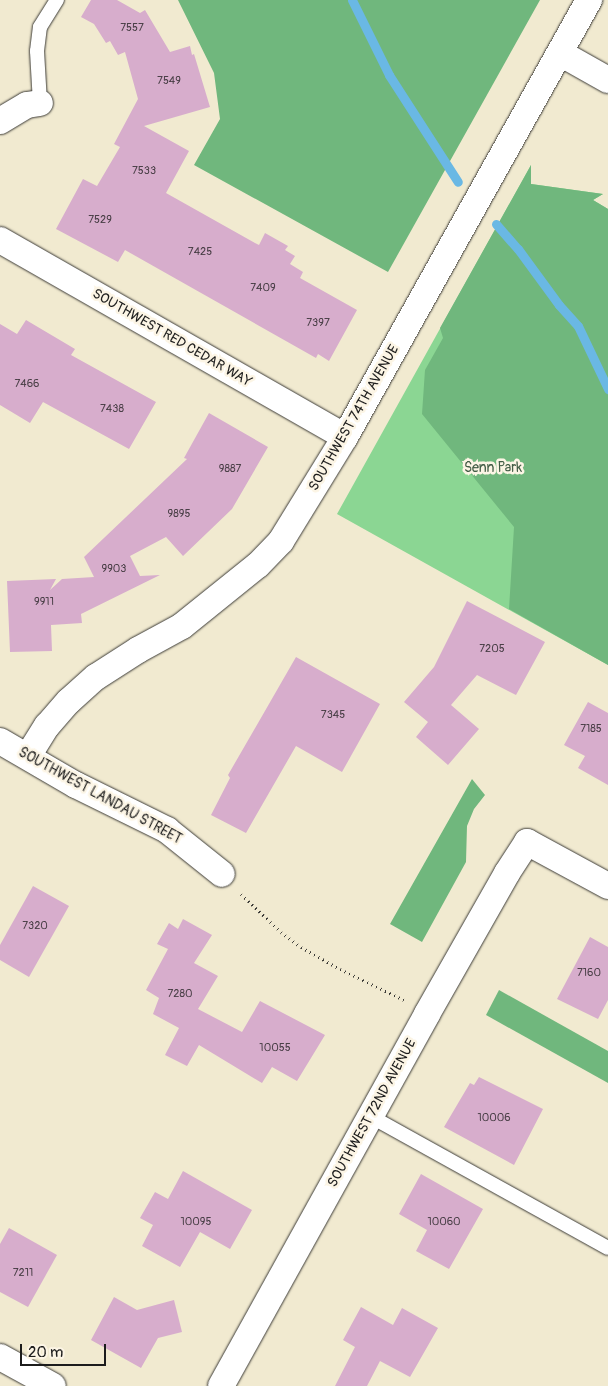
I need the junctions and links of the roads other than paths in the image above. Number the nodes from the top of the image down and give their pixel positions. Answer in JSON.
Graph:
{"nodes":[{"id":1,"x":57,"y":0,"type":"edge"},
{"id":2,"x":589,"y":0,"type":"edge"},
{"id":3,"x":560,"y":53,"type":"junction"},
{"id":4,"x":608,"y":80,"type":"edge"},
{"id":5,"x":40,"y":103,"type":"joint"},
{"id":6,"x":0,"y":122,"type":"edge"},
{"id":7,"x":0,"y":240,"type":"edge"},
{"id":8,"x":345,"y":437,"type":"junction"},
{"id":9,"x":0,"y":741,"type":"edge"},
{"id":10,"x":28,"y":756,"type":"junction"},
{"id":11,"x":222,"y":874,"type":"road end"},
{"id":12,"x":608,"y":886,"type":"edge"},
{"id":13,"x":370,"y":1116,"type":"junction"},
{"id":14,"x":608,"y":1248,"type":"edge"},
{"id":15,"x":0,"y":1358,"type":"edge"},
{"id":16,"x":53,"y":1386,"type":"edge"},
{"id":17,"x":220,"y":1386,"type":"edge"}],
"edges":[{"from":1,"to":5,"type":"lane"},
{"from":2,"to":3,"type":"street","name":"SOUTHWEST 74TH AVENUE"},
{"from":3,"to":4,"type":"street"},
{"from":3,"to":8,"type":"street","name":"SOUTHWEST 74TH AVENUE"},
{"from":5,"to":6,"type":"street"},
{"from":7,"to":8,"type":"street","name":"SOUTHWEST RED CEDAR WAY"},
{"from":8,"to":10,"type":"street","name":"SOUTHWEST 74TH AVENUE"},
{"from":9,"to":10,"type":"street","name":"SOUTHWEST LANDAU STREET"},
{"from":10,"to":11,"type":"street","name":"SOUTHWEST LANDAU STREET"},
{"from":12,"to":13,"type":"street","name":"SOUTHWEST 72ND AVENUE"},
{"from":13,"to":14,"type":"lane"},
{"from":13,"to":17,"type":"street","name":"SOUTHWEST 72ND AVENUE"},
{"from":15,"to":16,"type":"street"}]}
